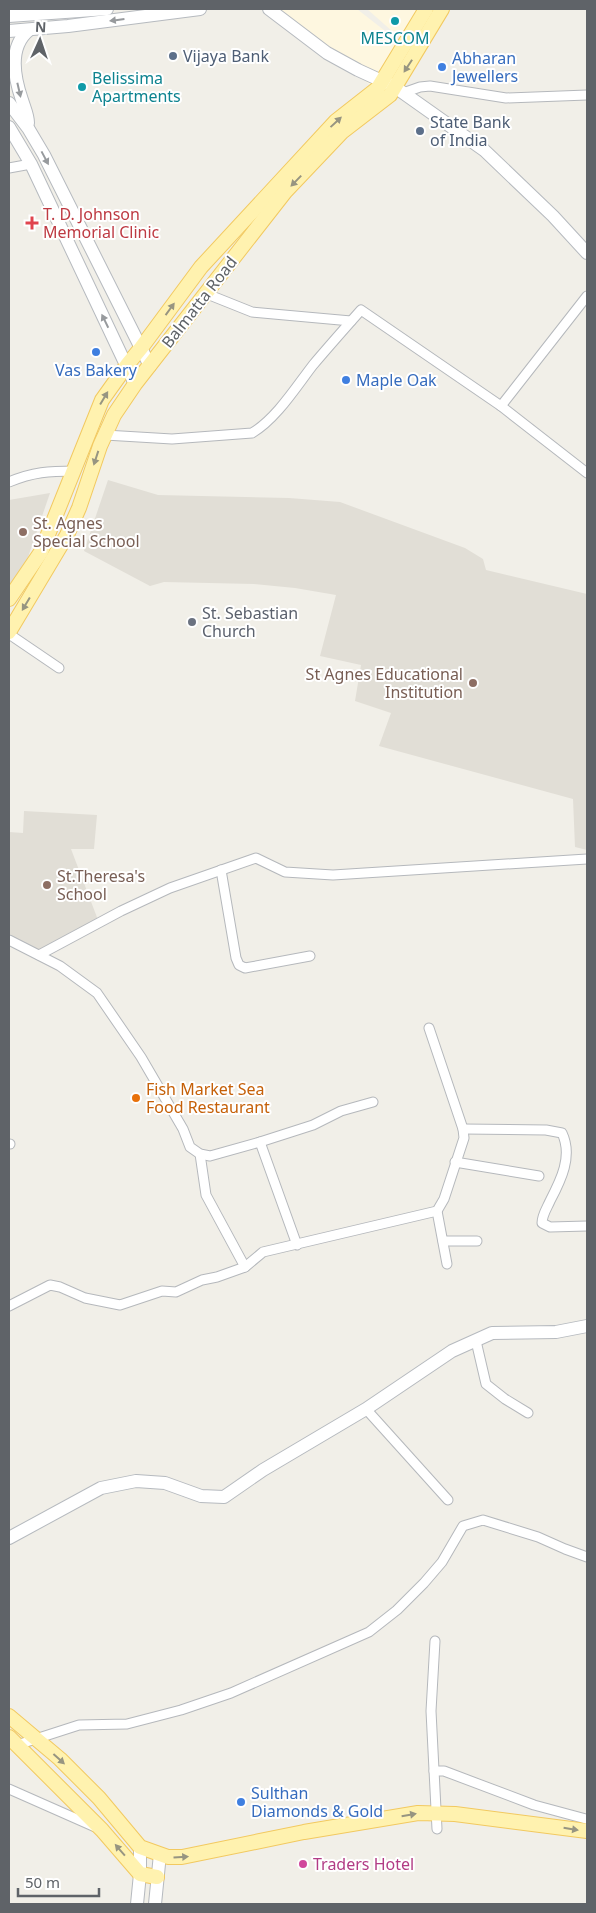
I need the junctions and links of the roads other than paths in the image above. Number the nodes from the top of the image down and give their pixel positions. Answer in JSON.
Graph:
{"nodes":[{"id":1,"x":106,"y":9,"type":"edge"},
{"id":2,"x":200,"y":9,"type":"edge"},
{"id":3,"x":269,"y":9,"type":"edge"},
{"id":4,"x":426,"y":9,"type":"edge"},
{"id":5,"x":442,"y":9,"type":"edge"},
{"id":6,"x":85,"y":14,"type":"edge"},
{"id":7,"x":9,"y":16,"type":"edge"},
{"id":8,"x":29,"y":30,"type":"junction"},
{"id":9,"x":9,"y":31,"type":"edge"},
{"id":10,"x":393,"y":87,"type":"junction"},
{"id":11,"x":587,"y":95,"type":"edge"},
{"id":12,"x":9,"y":102,"type":"edge"},
{"id":13,"x":9,"y":127,"type":"edge"},
{"id":14,"x":28,"y":128,"type":"junction"},
{"id":15,"x":17,"y":138,"type":"junction"},
{"id":16,"x":31,"y":164,"type":"junction"},
{"id":17,"x":9,"y":168,"type":"edge"},
{"id":18,"x":587,"y":253,"type":"edge"},
{"id":19,"x":206,"y":294,"type":"junction"},
{"id":20,"x":587,"y":296,"type":"edge"},
{"id":21,"x":351,"y":321,"type":"junction"},
{"id":22,"x":141,"y":348,"type":"junction"},
{"id":23,"x":127,"y":365,"type":"junction"},
{"id":24,"x":150,"y":366,"type":"junction"},
{"id":25,"x":135,"y":384,"type":"junction"},
{"id":26,"x":501,"y":406,"type":"junction"},
{"id":27,"x":105,"y":435,"type":"junction"},
{"id":28,"x":75,"y":471,"type":"junction"},
{"id":29,"x":587,"y":473,"type":"edge"},
{"id":30,"x":9,"y":482,"type":"edge"},
{"id":31,"x":9,"y":599,"type":"edge"},
{"id":32,"x":9,"y":633,"type":"edge"},
{"id":33,"x":59,"y":668,"type":"dead end"},
{"id":34,"x":587,"y":858,"type":"edge"},
{"id":35,"x":221,"y":870,"type":"junction"},
{"id":36,"x":9,"y":940,"type":"edge"},
{"id":37,"x":39,"y":955,"type":"junction"},
{"id":38,"x":310,"y":956,"type":"dead end"},
{"id":39,"x":429,"y":1028,"type":"dead end"},
{"id":40,"x":373,"y":1102,"type":"dead end"},
{"id":41,"x":464,"y":1129,"type":"junction"},
{"id":42,"x":260,"y":1142,"type":"junction"},
{"id":43,"x":200,"y":1154,"type":"junction"},
{"id":44,"x":455,"y":1162,"type":"junction"},
{"id":45,"x":539,"y":1176,"type":"dead end"},
{"id":46,"x":437,"y":1210,"type":"junction"},
{"id":47,"x":587,"y":1226,"type":"edge"},
{"id":48,"x":477,"y":1241,"type":"dead end"},
{"id":49,"x":443,"y":1242,"type":"junction"},
{"id":50,"x":297,"y":1245,"type":"junction"},
{"id":51,"x":447,"y":1264,"type":"dead end"},
{"id":52,"x":245,"y":1267,"type":"junction"},
{"id":53,"x":9,"y":1306,"type":"edge"},
{"id":54,"x":587,"y":1326,"type":"edge"},
{"id":55,"x":476,"y":1341,"type":"junction"},
{"id":56,"x":366,"y":1409,"type":"junction"},
{"id":57,"x":528,"y":1413,"type":"dead end"},
{"id":58,"x":448,"y":1500,"type":"dead end"},
{"id":59,"x":9,"y":1538,"type":"edge"},
{"id":60,"x":587,"y":1557,"type":"edge"},
{"id":61,"x":435,"y":1641,"type":"dead end"},
{"id":62,"x":9,"y":1716,"type":"edge"},
{"id":63,"x":35,"y":1739,"type":"junction"},
{"id":64,"x":13,"y":1741,"type":"edge"},
{"id":65,"x":434,"y":1771,"type":"junction"},
{"id":66,"x":9,"y":1789,"type":"edge"},
{"id":67,"x":437,"y":1812,"type":"junction"},
{"id":68,"x":586,"y":1825,"type":"edge"},
{"id":69,"x":437,"y":1828,"type":"dead end"},
{"id":70,"x":102,"y":1830,"type":"junction"},
{"id":71,"x":140,"y":1847,"type":"junction"},
{"id":72,"x":160,"y":1854,"type":"junction"},
{"id":73,"x":140,"y":1874,"type":"junction"},
{"id":74,"x":157,"y":1877,"type":"junction"},
{"id":75,"x":137,"y":1904,"type":"edge"},
{"id":76,"x":155,"y":1904,"type":"edge"}],
"edges":[{"from":1,"to":6,"type":"street"},
{"from":2,"to":6,"type":"street","one_way":true},
{"from":3,"to":10,"type":"street"},
{"from":4,"to":10,"type":"main road"},
{"from":5,"to":10,"type":"main road","name":"Balmatta Road","one_way":true},
{"from":6,"to":7,"type":"street"},
{"from":6,"to":8,"type":"street"},
{"from":8,"to":9,"type":"street"},
{"from":8,"to":14,"type":"street","one_way":true},
{"from":10,"to":11,"type":"street"},
{"from":10,"to":18,"type":"street"},
{"from":10,"to":19,"type":"main road","name":"Balmatta Road","one_way":true},
{"from":22,"to":10,"type":"main road","one_way":true},
{"from":12,"to":14,"type":"street"},
{"from":13,"to":15,"type":"street"},
{"from":14,"to":15,"type":"street"},
{"from":14,"to":22,"type":"street","one_way":true},
{"from":15,"to":16,"type":"street"},
{"from":16,"to":17,"type":"street"},
{"from":23,"to":16,"type":"street","one_way":true},
{"from":19,"to":21,"type":"street"},
{"from":19,"to":24,"type":"main road","name":"Balmatta Road"},
{"from":20,"to":26,"type":"street"},
{"from":21,"to":26,"type":"street"},
{"from":21,"to":27,"type":"street"},
{"from":22,"to":23,"type":"main road"},
{"from":22,"to":24,"type":"street"},
{"from":23,"to":25,"type":"street"},
{"from":28,"to":23,"type":"main road","one_way":true},
{"from":24,"to":25,"type":"main road","name":"Balmatta Road"},
{"from":25,"to":27,"type":"main road","name":"Balmatta Road"},
{"from":26,"to":29,"type":"street"},
{"from":27,"to":32,"type":"main road","name":"Balmatta Road","one_way":true},
{"from":28,"to":30,"type":"street"},
{"from":28,"to":31,"type":"main road"},
{"from":32,"to":33,"type":"street"},
{"from":34,"to":35,"type":"street"},
{"from":35,"to":37,"type":"street"},
{"from":35,"to":38,"type":"street"},
{"from":36,"to":37,"type":"street"},
{"from":37,"to":43,"type":"street"},
{"from":39,"to":41,"type":"street"},
{"from":40,"to":42,"type":"street"},
{"from":41,"to":44,"type":"street"},
{"from":41,"to":47,"type":"street"},
{"from":42,"to":43,"type":"street"},
{"from":42,"to":50,"type":"street"},
{"from":43,"to":52,"type":"street"},
{"from":44,"to":45,"type":"street"},
{"from":44,"to":46,"type":"street"},
{"from":46,"to":49,"type":"street"},
{"from":46,"to":50,"type":"street"},
{"from":48,"to":49,"type":"street"},
{"from":49,"to":51,"type":"street"},
{"from":50,"to":52,"type":"street"},
{"from":52,"to":53,"type":"street"},
{"from":54,"to":55,"type":"street"},
{"from":55,"to":56,"type":"street"},
{"from":55,"to":57,"type":"street"},
{"from":56,"to":58,"type":"street"},
{"from":56,"to":59,"type":"street"},
{"from":60,"to":63,"type":"street"},
{"from":61,"to":65,"type":"street"},
{"from":62,"to":63,"type":"main road"},
{"from":63,"to":64,"type":"street"},
{"from":63,"to":71,"type":"main road","one_way":true},
{"from":64,"to":70,"type":"main road"},
{"from":65,"to":67,"type":"street"},
{"from":65,"to":68,"type":"street"},
{"from":66,"to":70,"type":"street"},
{"from":67,"to":68,"type":"main road","one_way":true},
{"from":67,"to":69,"type":"street"},
{"from":72,"to":67,"type":"main road","one_way":true},
{"from":73,"to":70,"type":"main road","one_way":true},
{"from":71,"to":72,"type":"main road"},
{"from":71,"to":73,"type":"street"},
{"from":72,"to":74,"type":"street"},
{"from":73,"to":74,"type":"main road"},
{"from":73,"to":75,"type":"street"},
{"from":74,"to":76,"type":"street"}]}
